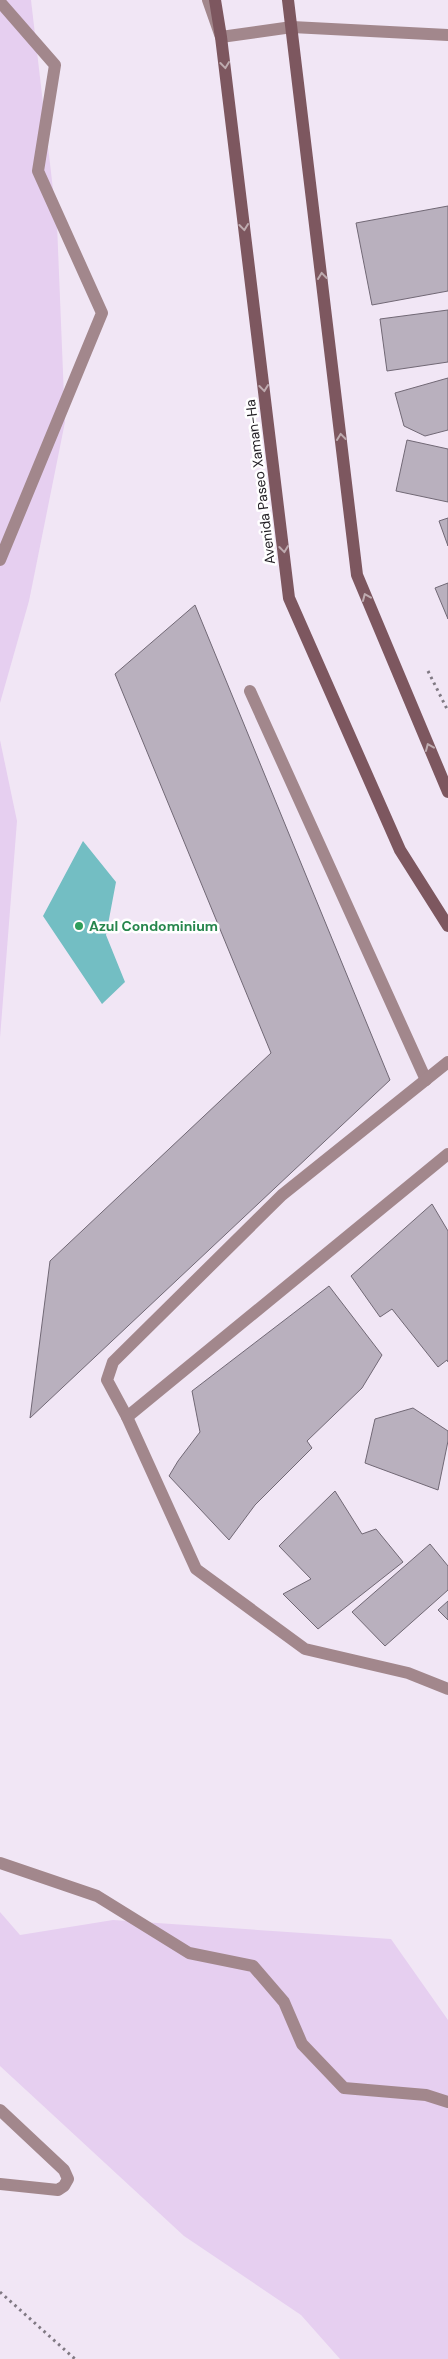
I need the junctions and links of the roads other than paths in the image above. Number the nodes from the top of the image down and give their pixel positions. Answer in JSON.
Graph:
{"nodes":[{"id":1,"x":208,"y":0,"type":"edge"},
{"id":2,"x":215,"y":0,"type":"edge"},
{"id":3,"x":288,"y":0,"type":"edge"},
{"id":4,"x":0,"y":2,"type":"edge"},
{"id":5,"x":292,"y":27,"type":"junction"},
{"id":6,"x":448,"y":34,"type":"edge"},
{"id":7,"x":221,"y":38,"type":"junction"},
{"id":8,"x":0,"y":560,"type":"edge"},
{"id":9,"x":250,"y":691,"type":"dead end"},
{"id":10,"x":448,"y":792,"type":"edge"},
{"id":11,"x":448,"y":926,"type":"edge"},
{"id":12,"x":448,"y":1062,"type":"edge"},
{"id":13,"x":426,"y":1080,"type":"junction"},
{"id":14,"x":448,"y":1154,"type":"edge"},
{"id":15,"x":127,"y":1417,"type":"junction"},
{"id":16,"x":448,"y":1689,"type":"edge"},
{"id":17,"x":0,"y":1862,"type":"edge"},
{"id":18,"x":448,"y":2102,"type":"edge"},
{"id":19,"x":0,"y":2110,"type":"edge"},
{"id":20,"x":0,"y":2184,"type":"edge"}],
"edges":[{"from":1,"to":7,"type":"street"},
{"from":2,"to":7,"type":"main road","name":"Avenida Paseo Xaman-Ha"},
{"from":3,"to":5,"type":"main road"},
{"from":4,"to":8,"type":"street"},
{"from":5,"to":6,"type":"street"},
{"from":5,"to":7,"type":"street"},
{"from":10,"to":5,"type":"main road","one_way":true},
{"from":7,"to":11,"type":"main road","name":"Avenida Paseo Xaman-Ha","one_way":true},
{"from":9,"to":13,"type":"street"},
{"from":12,"to":13,"type":"street"},
{"from":13,"to":15,"type":"street"},
{"from":14,"to":15,"type":"street"},
{"from":15,"to":16,"type":"street"},
{"from":17,"to":18,"type":"street"},
{"from":19,"to":20,"type":"street"}]}
